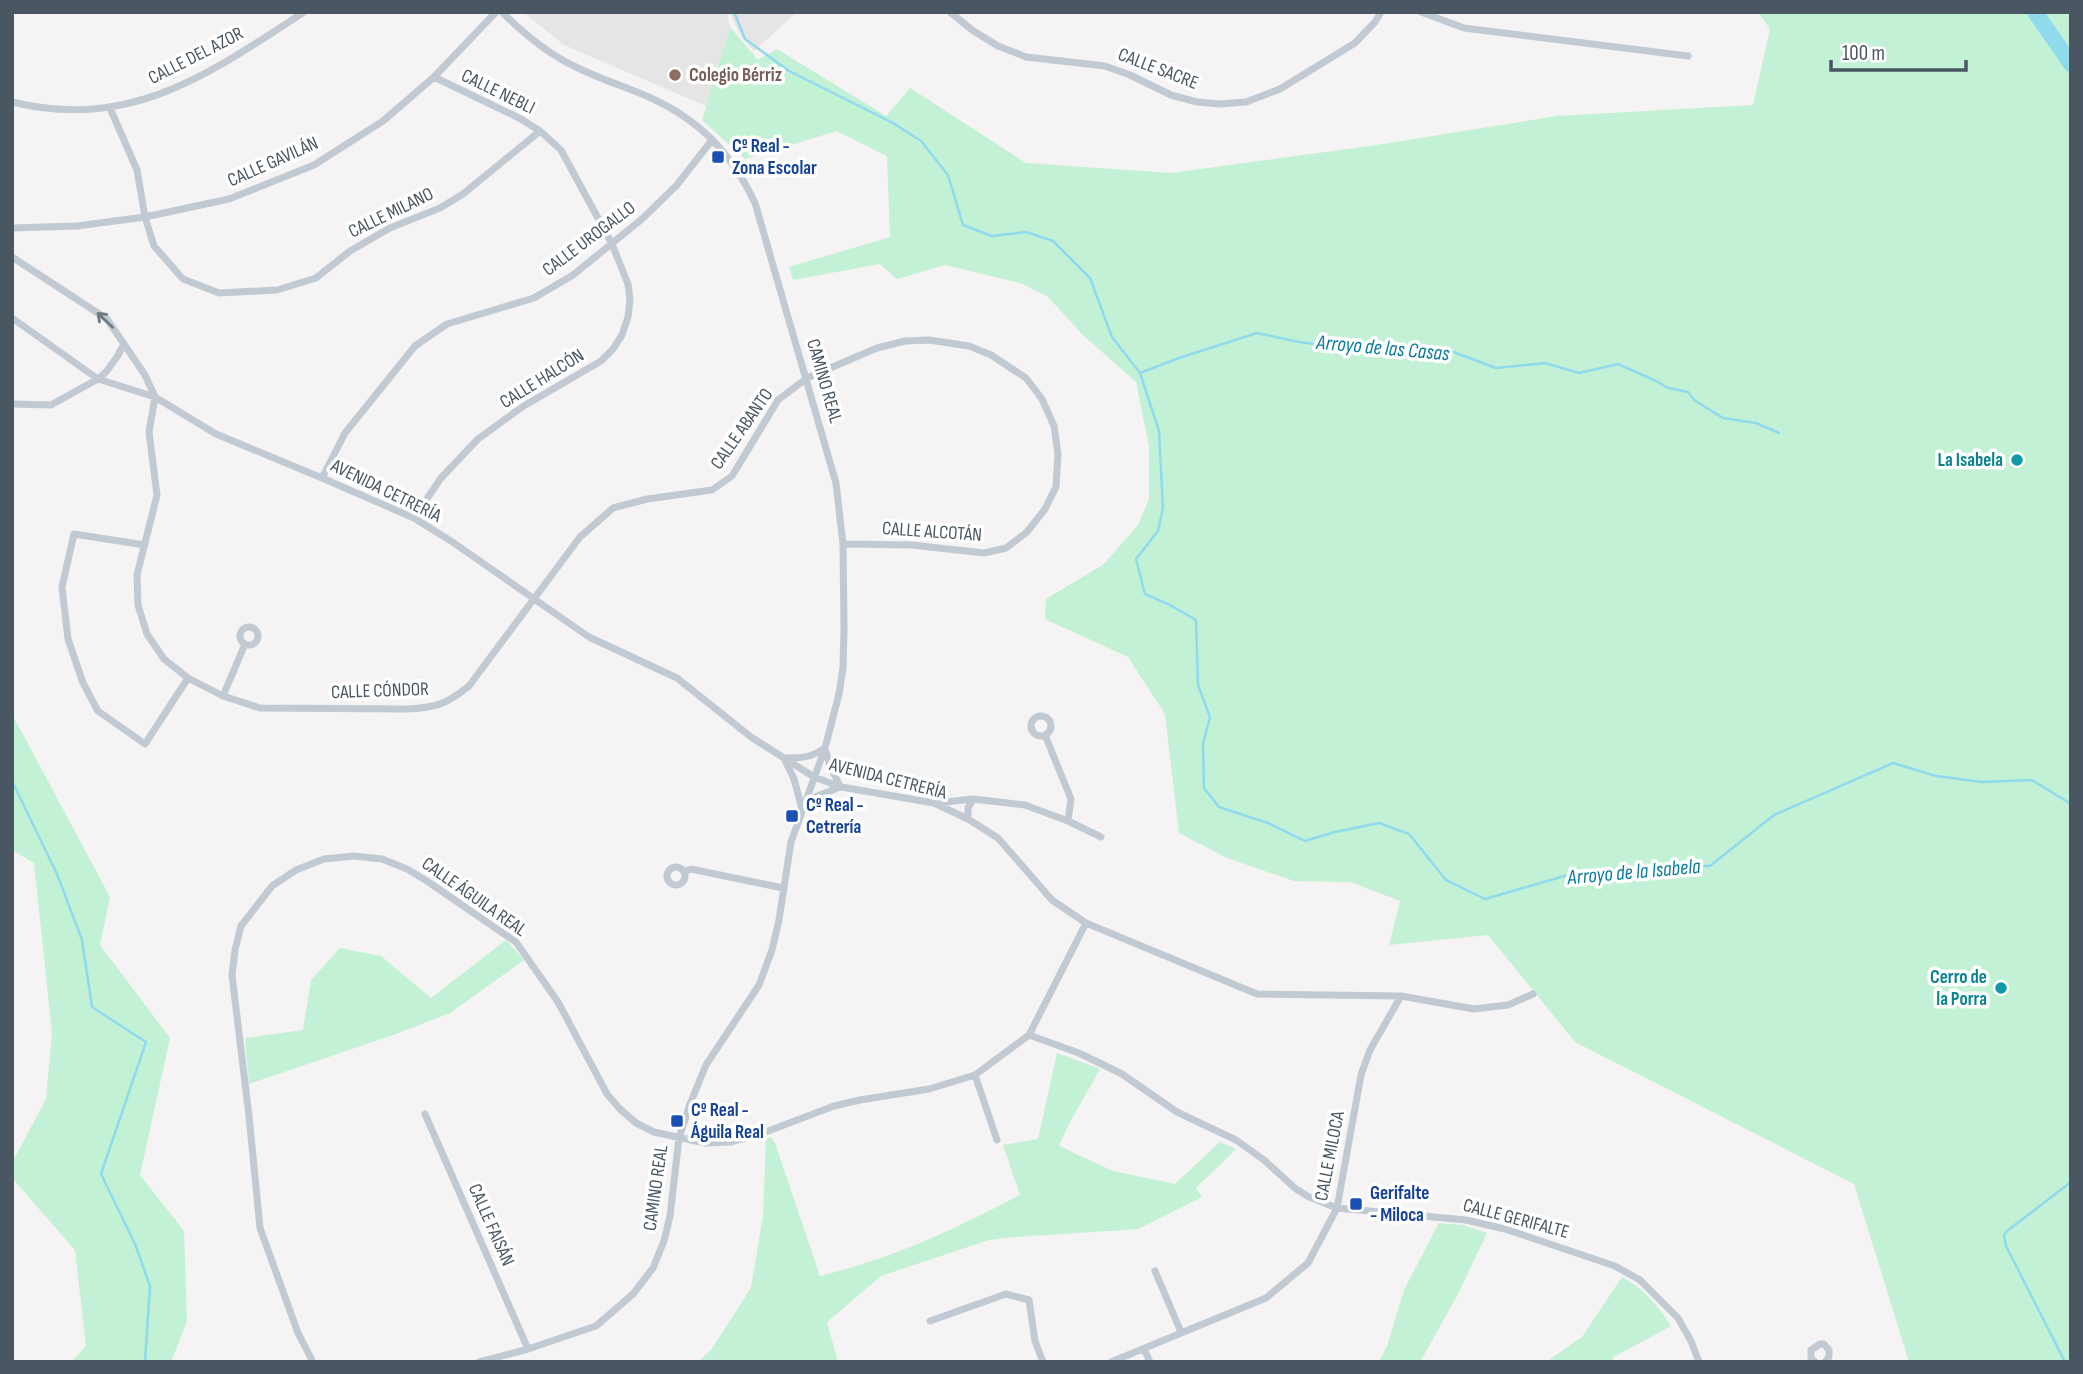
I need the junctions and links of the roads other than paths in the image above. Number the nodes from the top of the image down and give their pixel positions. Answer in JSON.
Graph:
{"nodes":[{"id":1,"x":304,"y":12,"type":"edge"},
{"id":2,"x":496,"y":12,"type":"edge"},
{"id":3,"x":502,"y":12,"type":"edge"},
{"id":4,"x":950,"y":12,"type":"edge"},
{"id":5,"x":1381,"y":12,"type":"edge"},
{"id":6,"x":1421,"y":12,"type":"edge"},
{"id":7,"x":1688,"y":56,"type":"dead end"},
{"id":8,"x":433,"y":78,"type":"junction"},
{"id":9,"x":12,"y":102,"type":"edge"},
{"id":10,"x":110,"y":108,"type":"junction"},
{"id":11,"x":540,"y":131,"type":"junction"},
{"id":12,"x":712,"y":140,"type":"junction"},
{"id":13,"x":145,"y":218,"type":"junction"},
{"id":14,"x":12,"y":228,"type":"edge"},
{"id":15,"x":612,"y":244,"type":"junction"},
{"id":16,"x":12,"y":257,"type":"edge"},
{"id":17,"x":12,"y":318,"type":"edge"},
{"id":18,"x":124,"y":344,"type":"junction"},
{"id":19,"x":807,"y":378,"type":"junction"},
{"id":20,"x":98,"y":379,"type":"junction"},
{"id":21,"x":155,"y":397,"type":"junction"},
{"id":22,"x":12,"y":404,"type":"edge"},
{"id":23,"x":323,"y":478,"type":"junction"},
{"id":24,"x":414,"y":518,"type":"junction"},
{"id":25,"x":843,"y":544,"type":"junction"},
{"id":26,"x":145,"y":545,"type":"junction"},
{"id":27,"x":533,"y":599,"type":"junction"},
{"id":28,"x":246,"y":644,"type":"dead end"},
{"id":29,"x":188,"y":678,"type":"junction"},
{"id":30,"x":223,"y":696,"type":"junction"},
{"id":31,"x":1045,"y":735,"type":"dead end"},
{"id":32,"x":825,"y":748,"type":"junction"},
{"id":33,"x":784,"y":758,"type":"junction"},
{"id":34,"x":814,"y":777,"type":"junction"},
{"id":35,"x":841,"y":787,"type":"junction"},
{"id":36,"x":973,"y":799,"type":"junction"},
{"id":37,"x":934,"y":803,"type":"junction"},
{"id":38,"x":802,"y":810,"type":"junction"},
{"id":39,"x":968,"y":819,"type":"junction"},
{"id":40,"x":1068,"y":821,"type":"junction"},
{"id":41,"x":1101,"y":838,"type":"dead end"},
{"id":42,"x":684,"y":872,"type":"dead end"},
{"id":43,"x":783,"y":888,"type":"junction"},
{"id":44,"x":1087,"y":923,"type":"junction"},
{"id":45,"x":1533,"y":994,"type":"dead end"},
{"id":46,"x":1401,"y":996,"type":"junction"},
{"id":47,"x":1029,"y":1035,"type":"junction"},
{"id":48,"x":975,"y":1075,"type":"junction"},
{"id":49,"x":425,"y":1114,"type":"dead end"},
{"id":50,"x":679,"y":1138,"type":"junction"},
{"id":51,"x":997,"y":1140,"type":"dead end"},
{"id":52,"x":1337,"y":1208,"type":"junction"},
{"id":53,"x":1155,"y":1271,"type":"dead end"},
{"id":54,"x":930,"y":1321,"type":"dead end"},
{"id":55,"x":1181,"y":1332,"type":"junction"},
{"id":56,"x":528,"y":1349,"type":"junction"},
{"id":57,"x":1144,"y":1349,"type":"junction"},
{"id":58,"x":313,"y":1362,"type":"edge"},
{"id":59,"x":479,"y":1362,"type":"edge"},
{"id":60,"x":1043,"y":1362,"type":"edge"},
{"id":61,"x":1111,"y":1362,"type":"edge"},
{"id":62,"x":1150,"y":1362,"type":"edge"},
{"id":63,"x":1699,"y":1362,"type":"edge"},
{"id":64,"x":1815,"y":1362,"type":"edge"},
{"id":65,"x":1825,"y":1362,"type":"edge"}],
"edges":[{"from":1,"to":10,"type":"street","name":"CALLE DEL AZOR"},
{"from":2,"to":8,"type":"street","name":"CALLE GAVILÁN"},
{"from":3,"to":12,"type":"street","name":"CAMINO REAL"},
{"from":4,"to":5,"type":"street","name":"CALLE SACRE"},
{"from":6,"to":7,"type":"street"},
{"from":8,"to":11,"type":"street","name":"CALLE NEBLI"},
{"from":8,"to":13,"type":"street","name":"CALLE GAVILÁN"},
{"from":9,"to":10,"type":"street","name":"CALLE DEL AZOR"},
{"from":10,"to":13,"type":"street","name":"CALLE MILANO"},
{"from":11,"to":13,"type":"street","name":"CALLE MILANO"},
{"from":11,"to":15,"type":"street","name":"CALLE NEBLI"},
{"from":12,"to":15,"type":"street","name":"CALLE UROGALLO"},
{"from":12,"to":19,"type":"street","name":"CAMINO REAL"},
{"from":13,"to":14,"type":"street","name":"CALLE GAVILÁN"},
{"from":15,"to":23,"type":"street","name":"CALLE UROGALLO"},
{"from":15,"to":24,"type":"street","name":"CALLE HALCÓN"},
{"from":18,"to":16,"type":"street","one_way":true},
{"from":17,"to":20,"type":"street","name":"AVENIDA CETRERÍA"},
{"from":18,"to":20,"type":"street"},
{"from":18,"to":21,"type":"street"},
{"from":19,"to":25,"type":"street","name":"CAMINO REAL"},
{"from":19,"to":25,"type":"street","name":"CALLE ALCOTÁN"},
{"from":19,"to":27,"type":"street","name":"CALLE ABANTO"},
{"from":20,"to":21,"type":"street","name":"AVENIDA CETRERÍA"},
{"from":20,"to":22,"type":"street"},
{"from":21,"to":23,"type":"street","name":"AVENIDA CETRERÍA"},
{"from":21,"to":26,"type":"street","name":"CALLE CÓNDOR"},
{"from":23,"to":24,"type":"street","name":"AVENIDA CETRERÍA"},
{"from":24,"to":27,"type":"street","name":"AVENIDA CETRERÍA"},
{"from":25,"to":32,"type":"street","name":"CAMINO REAL"},
{"from":26,"to":29,"type":"street","name":"CALLE CÓNDOR"},
{"from":26,"to":29,"type":"street"},
{"from":27,"to":30,"type":"street","name":"CALLE CÓNDOR"},
{"from":27,"to":33,"type":"street","name":"AVENIDA CETRERÍA"},
{"from":28,"to":30,"type":"street"},
{"from":29,"to":30,"type":"street","name":"CALLE CÓNDOR"},
{"from":31,"to":40,"type":"street"},
{"from":32,"to":33,"type":"street"},
{"from":32,"to":34,"type":"street","name":"CAMINO REAL"},
{"from":32,"to":35,"type":"street"},
{"from":33,"to":34,"type":"street","name":"AVENIDA CETRERÍA"},
{"from":33,"to":38,"type":"street"},
{"from":34,"to":35,"type":"street","name":"AVENIDA CETRERÍA"},
{"from":34,"to":38,"type":"street","name":"CAMINO REAL"},
{"from":35,"to":37,"type":"street","name":"AVENIDA CETRERÍA"},
{"from":35,"to":38,"type":"street"},
{"from":36,"to":37,"type":"street"},
{"from":36,"to":39,"type":"street"},
{"from":36,"to":40,"type":"street"},
{"from":37,"to":39,"type":"street","name":"AVENIDA CETRERÍA"},
{"from":38,"to":43,"type":"street","name":"CAMINO REAL"},
{"from":39,"to":44,"type":"street","name":"AVENIDA CETRERÍA"},
{"from":40,"to":41,"type":"street"},
{"from":42,"to":43,"type":"street"},
{"from":43,"to":50,"type":"street","name":"CAMINO REAL"},
{"from":44,"to":46,"type":"street","name":"AVENIDA CETRERÍA"},
{"from":44,"to":47,"type":"street","name":"CALLE ÁGUILA REAL"},
{"from":45,"to":46,"type":"street","name":"AVENIDA CETRERÍA"},
{"from":46,"to":52,"type":"street","name":"CALLE MILOCA"},
{"from":47,"to":48,"type":"street","name":"CALLE ÁGUILA REAL"},
{"from":47,"to":52,"type":"street","name":"CALLE GERIFALTE"},
{"from":48,"to":50,"type":"street","name":"CALLE ÁGUILA REAL"},
{"from":48,"to":51,"type":"street"},
{"from":49,"to":56,"type":"street","name":"CALLE FAISÁN"},
{"from":50,"to":56,"type":"street","name":"CAMINO REAL"},
{"from":50,"to":58,"type":"street","name":"CALLE ÁGUILA REAL"},
{"from":52,"to":55,"type":"street","name":"CALLE MILOCA"},
{"from":52,"to":63,"type":"street","name":"CALLE GERIFALTE"},
{"from":53,"to":55,"type":"street"},
{"from":54,"to":60,"type":"street"},
{"from":55,"to":57,"type":"street","name":"CALLE MILOCA"},
{"from":56,"to":59,"type":"street","name":"CAMINO REAL"},
{"from":57,"to":61,"type":"street","name":"CALLE MILOCA"},
{"from":57,"to":62,"type":"street"},
{"from":64,"to":65,"type":"street"}]}
